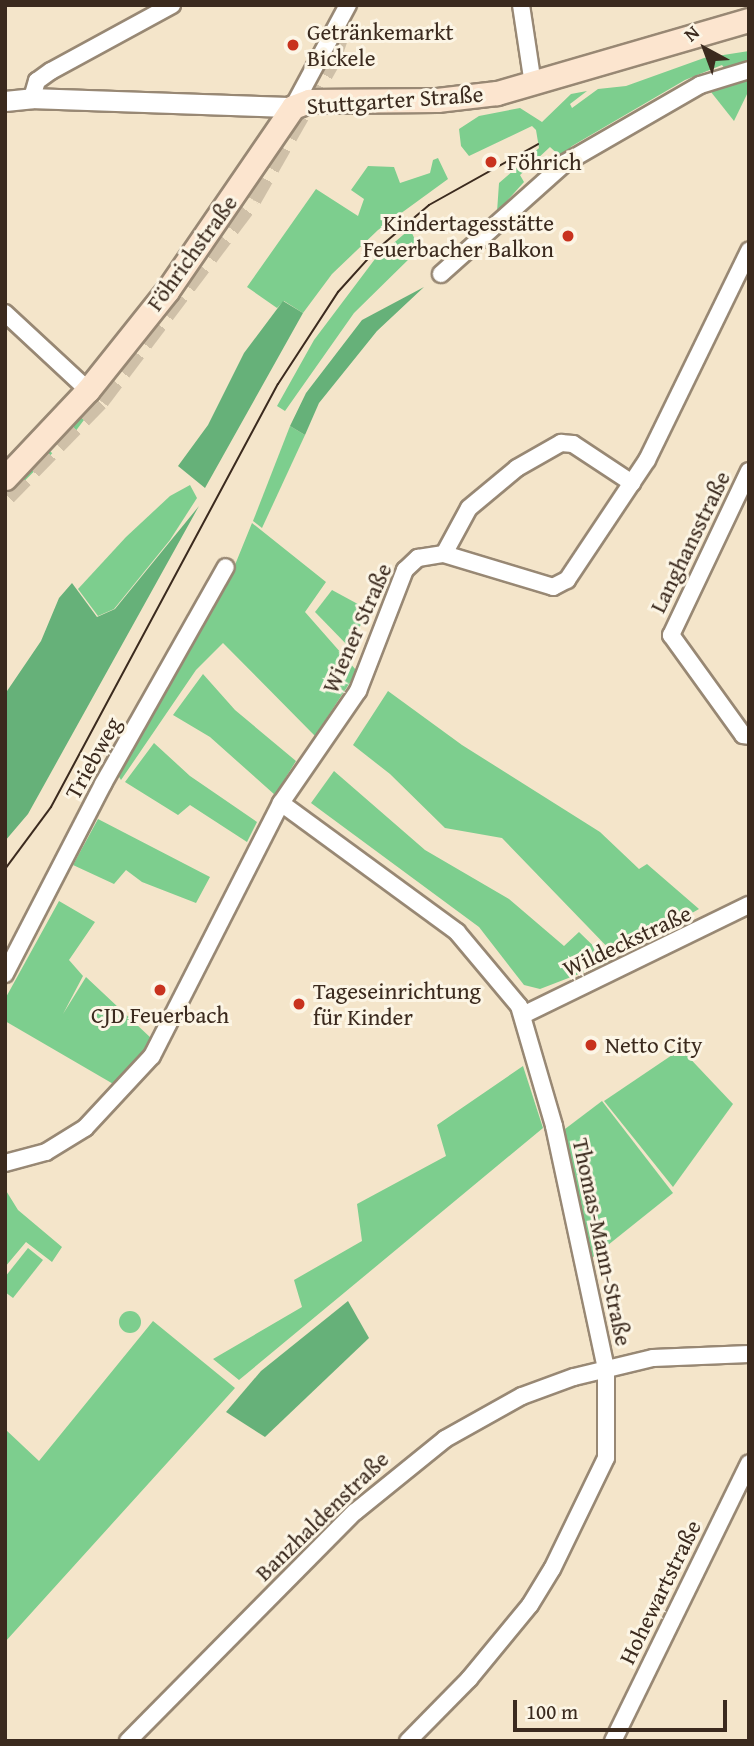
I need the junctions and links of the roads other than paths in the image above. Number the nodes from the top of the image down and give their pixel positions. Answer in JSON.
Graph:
{"nodes":[{"id":1,"x":172,"y":5,"type":"edge"},
{"id":2,"x":348,"y":5,"type":"edge"},
{"id":3,"x":521,"y":5,"type":"edge"},
{"id":4,"x":749,"y":20,"type":"edge"},
{"id":5,"x":749,"y":70,"type":"edge"},
{"id":6,"x":533,"y":84,"type":"junction"},
{"id":7,"x":32,"y":98,"type":"junction"},
{"id":8,"x":5,"y":102,"type":"edge"},
{"id":9,"x":293,"y":107,"type":"junction"},
{"id":10,"x":749,"y":251,"type":"edge"},
{"id":11,"x":441,"y":274,"type":"dead end"},
{"id":12,"x":5,"y":313,"type":"edge"},
{"id":13,"x":88,"y":390,"type":"junction"},
{"id":14,"x":749,"y":471,"type":"edge"},
{"id":15,"x":5,"y":478,"type":"edge"},
{"id":16,"x":632,"y":483,"type":"junction"},
{"id":17,"x":444,"y":554,"type":"junction"},
{"id":18,"x":226,"y":568,"type":"dead end"},
{"id":19,"x":746,"y":736,"type":"edge"},
{"id":20,"x":281,"y":803,"type":"junction"},
{"id":21,"x":749,"y":905,"type":"edge"},
{"id":22,"x":5,"y":974,"type":"edge"},
{"id":23,"x":523,"y":1015,"type":"junction"},
{"id":24,"x":5,"y":1163,"type":"edge"},
{"id":25,"x":749,"y":1354,"type":"edge"},
{"id":26,"x":606,"y":1368,"type":"junction"},
{"id":27,"x":749,"y":1464,"type":"edge"},
{"id":28,"x":745,"y":1482,"type":"edge"},
{"id":29,"x":128,"y":1741,"type":"edge"},
{"id":30,"x":408,"y":1741,"type":"edge"},
{"id":31,"x":613,"y":1741,"type":"edge"}],
"edges":[{"from":1,"to":7,"type":"street"},
{"from":2,"to":9,"type":"street","name":"Föhrichstraße"},
{"from":3,"to":6,"type":"street"},
{"from":4,"to":6,"type":"main road","name":"Stuttgarter Straße"},
{"from":5,"to":11,"type":"street"},
{"from":6,"to":9,"type":"main road","name":"Stuttgarter Straße"},
{"from":7,"to":8,"type":"street","name":"Stuttgarter Straße"},
{"from":7,"to":9,"type":"street","name":"Stuttgarter Straße"},
{"from":9,"to":13,"type":"main road","name":"Föhrichstraße"},
{"from":10,"to":16,"type":"street"},
{"from":12,"to":13,"type":"street"},
{"from":13,"to":15,"type":"main road","name":"Föhrichstraße"},
{"from":14,"to":19,"type":"street","name":"Langhansstraße"},
{"from":16,"to":17,"type":"street"},
{"from":16,"to":17,"type":"street"},
{"from":17,"to":20,"type":"street","name":"Wiener Straße"},
{"from":18,"to":22,"type":"street","name":"Triebweg"},
{"from":20,"to":23,"type":"street","name":"Thomas-Mann-Straße"},
{"from":20,"to":24,"type":"street","name":"Wiener Straße"},
{"from":21,"to":23,"type":"street","name":"Wildeckstraße"},
{"from":23,"to":26,"type":"street","name":"Thomas-Mann-Straße"},
{"from":25,"to":26,"type":"street","name":"Banzhaldenstraße"},
{"from":26,"to":29,"type":"street","name":"Banzhaldenstraße"},
{"from":26,"to":30,"type":"street","name":"Thomas-Mann-Straße"},
{"from":27,"to":28,"type":"street","name":"Hohewartstraße"},
{"from":28,"to":31,"type":"street","name":"Hohewartstraße"}]}
